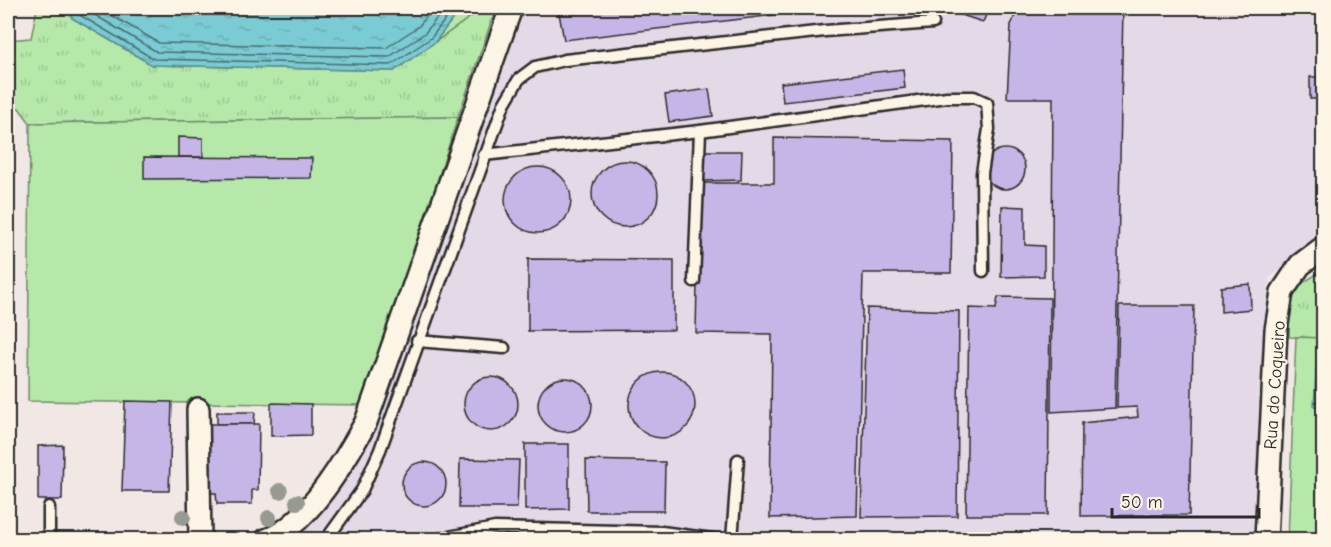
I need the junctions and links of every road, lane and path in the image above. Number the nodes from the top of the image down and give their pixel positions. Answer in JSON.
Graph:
{"nodes":[{"id":1,"x":511,"y":8,"type":"edge"},
{"id":2,"x":933,"y":23,"type":"dead end"},
{"id":3,"x":700,"y":131,"type":"junction"},
{"id":4,"x":484,"y":155,"type":"junction"},
{"id":5,"x":1322,"y":249,"type":"edge"},
{"id":6,"x":983,"y":271,"type":"dead end"},
{"id":7,"x":694,"y":282,"type":"dead end"},
{"id":8,"x":417,"y":341,"type":"junction"},
{"id":9,"x":504,"y":348,"type":"dead end"},
{"id":10,"x":198,"y":409,"type":"dead end"},
{"id":11,"x":738,"y":460,"type":"dead end"},
{"id":12,"x":49,"y":507,"type":"dead end"},
{"id":13,"x":49,"y":540,"type":"edge"},
{"id":14,"x":200,"y":540,"type":"edge"},
{"id":15,"x":266,"y":540,"type":"edge"},
{"id":16,"x":326,"y":540,"type":"edge"},
{"id":17,"x":433,"y":540,"type":"edge"},
{"id":18,"x":719,"y":540,"type":"edge"},
{"id":19,"x":732,"y":540,"type":"edge"},
{"id":20,"x":1266,"y":540,"type":"edge"}],
"edges":[{"from":1,"to":15,"type":"street"},
{"from":2,"to":4,"type":"lane"},
{"from":3,"to":4,"type":"lane"},
{"from":3,"to":6,"type":"lane"},
{"from":3,"to":7,"type":"lane"},
{"from":4,"to":8,"type":"lane"},
{"from":5,"to":20,"type":"street","name":"Rua do Coqueiro"},
{"from":8,"to":9,"type":"lane"},
{"from":8,"to":16,"type":"lane"},
{"from":10,"to":14,"type":"street"},
{"from":11,"to":19,"type":"lane"},
{"from":12,"to":13,"type":"lane"},
{"from":17,"to":18,"type":"lane"}]}
